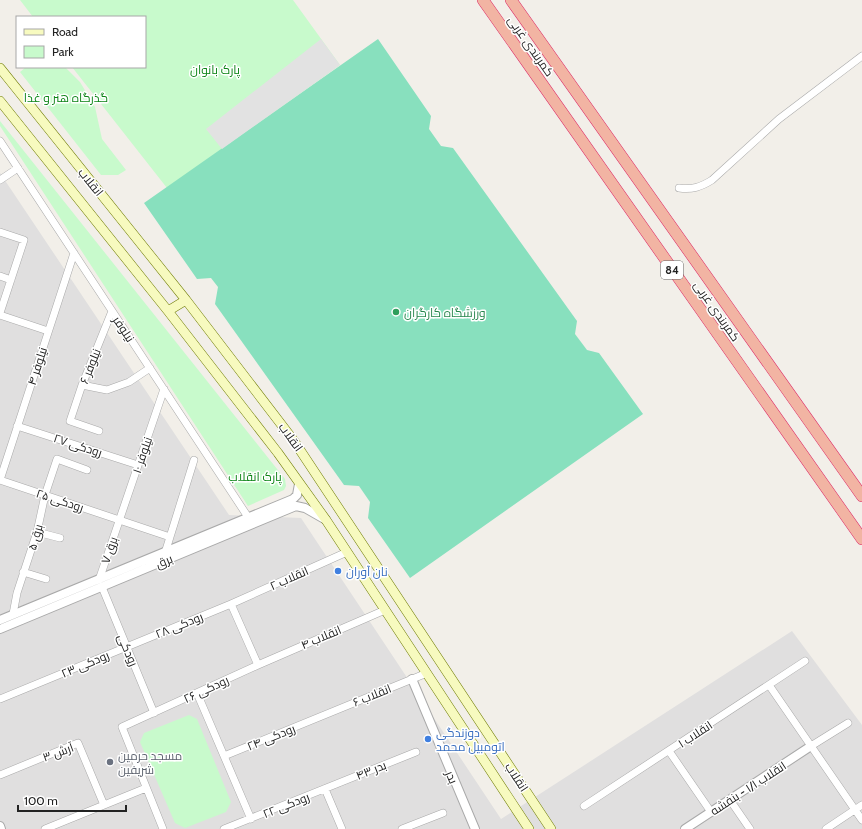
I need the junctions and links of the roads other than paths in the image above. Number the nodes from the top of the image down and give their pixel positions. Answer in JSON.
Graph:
{"nodes":[{"id":1,"x":483,"y":0,"type":"edge"},
{"id":2,"x":511,"y":0,"type":"edge"},
{"id":3,"x":862,"y":56,"type":"edge"},
{"id":4,"x":0,"y":68,"type":"edge"},
{"id":5,"x":0,"y":101,"type":"edge"},
{"id":6,"x":0,"y":141,"type":"edge"},
{"id":7,"x":18,"y":168,"type":"junction"},
{"id":8,"x":0,"y":180,"type":"edge"},
{"id":9,"x":679,"y":188,"type":"dead end"},
{"id":10,"x":0,"y":232,"type":"edge"},
{"id":11,"x":74,"y":253,"type":"junction"},
{"id":12,"x":0,"y":276,"type":"edge"},
{"id":13,"x":11,"y":280,"type":"junction"},
{"id":14,"x":186,"y":300,"type":"junction"},
{"id":15,"x":112,"y":311,"type":"junction"},
{"id":16,"x":168,"y":311,"type":"junction"},
{"id":17,"x":0,"y":314,"type":"edge"},
{"id":18,"x":48,"y":331,"type":"junction"},
{"id":19,"x":150,"y":368,"type":"junction"},
{"id":20,"x":82,"y":385,"type":"junction"},
{"id":21,"x":164,"y":389,"type":"junction"},
{"id":22,"x":17,"y":426,"type":"junction"},
{"id":23,"x":99,"y":431,"type":"dead end"},
{"id":24,"x":194,"y":460,"type":"dead end"},
{"id":25,"x":138,"y":465,"type":"junction"},
{"id":26,"x":87,"y":470,"type":"dead end"},
{"id":27,"x":0,"y":480,"type":"edge"},
{"id":28,"x":300,"y":484,"type":"junction"},
{"id":29,"x":45,"y":495,"type":"junction"},
{"id":30,"x":862,"y":496,"type":"edge"},
{"id":31,"x":119,"y":520,"type":"junction"},
{"id":32,"x":326,"y":520,"type":"junction"},
{"id":33,"x":250,"y":521,"type":"junction"},
{"id":34,"x":37,"y":532,"type":"junction"},
{"id":35,"x":170,"y":537,"type":"junction"},
{"id":36,"x":60,"y":538,"type":"dead end"},
{"id":37,"x":862,"y":539,"type":"edge"},
{"id":38,"x":347,"y":552,"type":"junction"},
{"id":39,"x":165,"y":553,"type":"junction"},
{"id":40,"x":24,"y":572,"type":"junction"},
{"id":41,"x":46,"y":579,"type":"dead end"},
{"id":42,"x":100,"y":583,"type":"junction"},
{"id":43,"x":231,"y":604,"type":"junction"},
{"id":44,"x":385,"y":610,"type":"junction"},
{"id":45,"x":13,"y":614,"type":"junction"},
{"id":46,"x":0,"y":620,"type":"edge"},
{"id":47,"x":0,"y":629,"type":"edge"},
{"id":48,"x":126,"y":646,"type":"junction"},
{"id":49,"x":805,"y":661,"type":"dead end"},
{"id":50,"x":258,"y":664,"type":"junction"},
{"id":51,"x":427,"y":673,"type":"junction"},
{"id":52,"x":412,"y":679,"type":"junction"},
{"id":53,"x":769,"y":684,"type":"junction"},
{"id":54,"x":197,"y":693,"type":"junction"},
{"id":55,"x":0,"y":699,"type":"edge"},
{"id":56,"x":154,"y":713,"type":"junction"},
{"id":57,"x":318,"y":718,"type":"joint"},
{"id":58,"x":848,"y":723,"type":"dead end"},
{"id":59,"x":811,"y":746,"type":"junction"},
{"id":60,"x":669,"y":751,"type":"junction"},
{"id":61,"x":416,"y":752,"type":"dead end"},
{"id":62,"x":224,"y":756,"type":"junction"},
{"id":63,"x":0,"y":775,"type":"edge"},
{"id":64,"x":146,"y":788,"type":"junction"},
{"id":65,"x":326,"y":789,"type":"junction"},
{"id":66,"x":730,"y":800,"type":"junction"},
{"id":67,"x":104,"y":805,"type":"junction"},
{"id":68,"x":862,"y":805,"type":"edge"},
{"id":69,"x":584,"y":806,"type":"dead end"},
{"id":70,"x":855,"y":810,"type":"junction"},
{"id":71,"x":711,"y":812,"type":"junction"},
{"id":72,"x":443,"y":813,"type":"dead end"},
{"id":73,"x":251,"y":818,"type":"junction"},
{"id":74,"x":862,"y":820,"type":"edge"},
{"id":75,"x":0,"y":826,"type":"edge"},
{"id":76,"x":526,"y":827,"type":"edge"},
{"id":77,"x":1,"y":829,"type":"edge"},
{"id":78,"x":45,"y":829,"type":"edge"},
{"id":79,"x":163,"y":829,"type":"edge"},
{"id":80,"x":224,"y":829,"type":"edge"},
{"id":81,"x":342,"y":829,"type":"edge"},
{"id":82,"x":402,"y":829,"type":"edge"},
{"id":83,"x":475,"y":829,"type":"edge"},
{"id":84,"x":551,"y":829,"type":"edge"},
{"id":85,"x":684,"y":829,"type":"edge"},
{"id":86,"x":750,"y":829,"type":"edge"},
{"id":87,"x":826,"y":829,"type":"edge"}],
"edges":[{"from":1,"to":37,"type":"highway","name":"کمربندی غربی","number":"84"},
{"from":2,"to":30,"type":"highway","name":"کمربندی غربی","number":"84"},
{"from":3,"to":9,"type":"street"},
{"from":4,"to":14,"type":"main road","name":"انقلاب"},
{"from":5,"to":16,"type":"main road","name":"انقلاب"},
{"from":6,"to":7,"type":"street","name":"نیلوفر"},
{"from":7,"to":8,"type":"street"},
{"from":7,"to":11,"type":"street","name":"نیلوفر"},
{"from":10,"to":13,"type":"street"},
{"from":11,"to":15,"type":"street","name":"نیلوفر"},
{"from":11,"to":18,"type":"street","name":"نیلوفر ۴"},
{"from":12,"to":13,"type":"street"},
{"from":13,"to":17,"type":"street"},
{"from":14,"to":16,"type":"main road"},
{"from":14,"to":84,"type":"main road","name":"انقلاب"},
{"from":15,"to":19,"type":"street","name":"نیلوفر"},
{"from":15,"to":20,"type":"street","name":"نیلوفر ۶"},
{"from":16,"to":28,"type":"main road","name":"انقلاب"},
{"from":17,"to":18,"type":"street"},
{"from":18,"to":22,"type":"street","name":"نیلوفر ۴"},
{"from":19,"to":20,"type":"street"},
{"from":19,"to":21,"type":"street","name":"نیلوفر"},
{"from":20,"to":23,"type":"street","name":"نیلوفر ۶"},
{"from":21,"to":25,"type":"street","name":"نیلوفر ۱۰"},
{"from":21,"to":33,"type":"street","name":"نیلوفر"},
{"from":22,"to":25,"type":"street","name":"رودکی ۲۷"},
{"from":22,"to":27,"type":"street","name":"نیلوفر ۴"},
{"from":24,"to":35,"type":"street"},
{"from":25,"to":31,"type":"street","name":"نیلوفر ۱۰"},
{"from":26,"to":29,"type":"street","name":"برق ۵"},
{"from":27,"to":29,"type":"street","name":"رودکی ۲۵"},
{"from":28,"to":32,"type":"main road","name":"انقلاب"},
{"from":28,"to":33,"type":"street","name":"برق"},
{"from":29,"to":31,"type":"street","name":"رودکی ۲۵"},
{"from":29,"to":34,"type":"street","name":"برق ۵"},
{"from":31,"to":35,"type":"street","name":"رودکی ۲۵"},
{"from":31,"to":42,"type":"street","name":"برق ۷"},
{"from":32,"to":33,"type":"street","name":"برق"},
{"from":32,"to":38,"type":"main road","name":"انقلاب"},
{"from":33,"to":39,"type":"street","name":"برق"},
{"from":33,"to":42,"type":"street","name":"برق"},
{"from":34,"to":36,"type":"street"},
{"from":34,"to":40,"type":"street","name":"برق ۵"},
{"from":35,"to":39,"type":"street"},
{"from":38,"to":43,"type":"street","name":"انقلاب ۲"},
{"from":38,"to":44,"type":"main road","name":"انقلاب"},
{"from":39,"to":42,"type":"street","name":"برق"},
{"from":40,"to":41,"type":"street"},
{"from":40,"to":45,"type":"street","name":"برق ۵"},
{"from":42,"to":45,"type":"street","name":"برق"},
{"from":42,"to":47,"type":"street","name":"برق"},
{"from":42,"to":48,"type":"street","name":"رودکی"},
{"from":43,"to":48,"type":"street","name":"رودکی ۲۸"},
{"from":43,"to":50,"type":"street"},
{"from":44,"to":50,"type":"street","name":"انقلاب ۴"},
{"from":44,"to":51,"type":"main road","name":"انقلاب"},
{"from":45,"to":46,"type":"street","name":"برق"},
{"from":48,"to":55,"type":"street","name":"رودکی ۲۳"},
{"from":48,"to":56,"type":"street","name":"رودکی"},
{"from":49,"to":53,"type":"street","name":"انقلاب ۱"},
{"from":50,"to":54,"type":"street","name":"رودکی ۲۶"},
{"from":51,"to":52,"type":"street","name":"انقلاب ۶"},
{"from":51,"to":76,"type":"main road","name":"انقلاب"},
{"from":52,"to":57,"type":"street","name":"انقلاب ۶"},
{"from":52,"to":83,"type":"street","name":"بدر"},
{"from":53,"to":59,"type":"street"},
{"from":53,"to":60,"type":"street","name":"انقلاب ۱"},
{"from":54,"to":56,"type":"street","name":"رودکی ۲۶"},
{"from":54,"to":62,"type":"street"},
{"from":56,"to":64,"type":"street","name":"رودکی ۲۶"},
{"from":57,"to":62,"type":"street","name":"رودکی ۲۴"},
{"from":58,"to":59,"type":"street"},
{"from":59,"to":66,"type":"street","name":"انقلاب ۱/۱ - بنفشه"},
{"from":59,"to":70,"type":"street"},
{"from":60,"to":69,"type":"street","name":"انقلاب ۱"},
{"from":60,"to":71,"type":"street"},
{"from":61,"to":65,"type":"street","name":"بدر ۴۳"},
{"from":62,"to":73,"type":"street"},
{"from":63,"to":67,"type":"street","name":"آرش ۳"},
{"from":64,"to":67,"type":"street"},
{"from":64,"to":79,"type":"street"},
{"from":65,"to":73,"type":"street","name":"رودکی ۲۲"},
{"from":65,"to":81,"type":"street"},
{"from":66,"to":71,"type":"street","name":"انقلاب ۱/۱ - بنفشه"},
{"from":66,"to":86,"type":"street"},
{"from":67,"to":78,"type":"street"},
{"from":68,"to":70,"type":"street"},
{"from":70,"to":74,"type":"street"},
{"from":70,"to":87,"type":"street"},
{"from":71,"to":85,"type":"street","name":"انقلاب ۱/۱ - بنفشه"},
{"from":72,"to":82,"type":"street"},
{"from":73,"to":80,"type":"street","name":"رودکی ۲۲"},
{"from":75,"to":77,"type":"street"}]}
